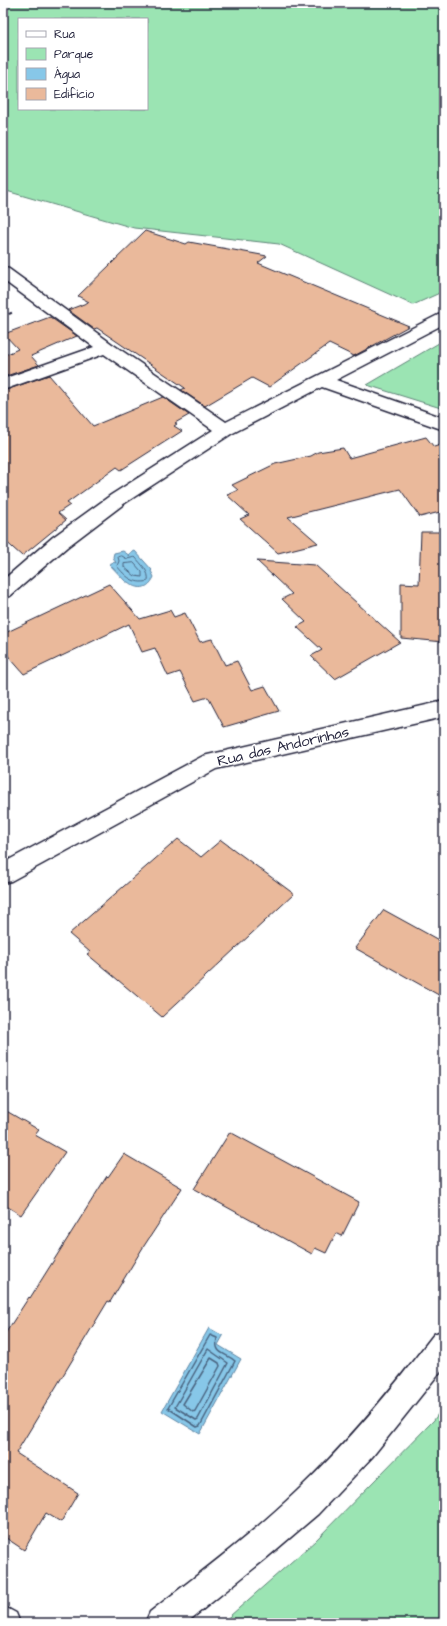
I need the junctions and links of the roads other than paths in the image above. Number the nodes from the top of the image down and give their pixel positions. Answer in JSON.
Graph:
{"nodes":[{"id":1,"x":3,"y":272,"type":"edge"},
{"id":2,"x":444,"y":318,"type":"edge"},
{"id":3,"x":106,"y":348,"type":"junction"},
{"id":4,"x":321,"y":381,"type":"junction"},
{"id":5,"x":3,"y":385,"type":"edge"},
{"id":6,"x":444,"y":424,"type":"edge"},
{"id":7,"x":225,"y":430,"type":"junction"},
{"id":8,"x":3,"y":591,"type":"edge"},
{"id":9,"x":444,"y":709,"type":"edge"},
{"id":10,"x":3,"y":874,"type":"edge"},
{"id":11,"x":444,"y":1344,"type":"edge"},
{"id":12,"x":3,"y":1620,"type":"edge"},
{"id":13,"x":6,"y":1623,"type":"edge"},
{"id":14,"x":161,"y":1623,"type":"edge"}],
"edges":[{"from":1,"to":3,"type":"street"},
{"from":2,"to":4,"type":"street"},
{"from":3,"to":5,"type":"street"},
{"from":3,"to":7,"type":"street"},
{"from":4,"to":6,"type":"street"},
{"from":4,"to":7,"type":"street"},
{"from":7,"to":8,"type":"street"},
{"from":9,"to":10,"type":"street","name":"Rua das Andorinhas"},
{"from":11,"to":14,"type":"street"},
{"from":12,"to":13,"type":"lane"}]}
